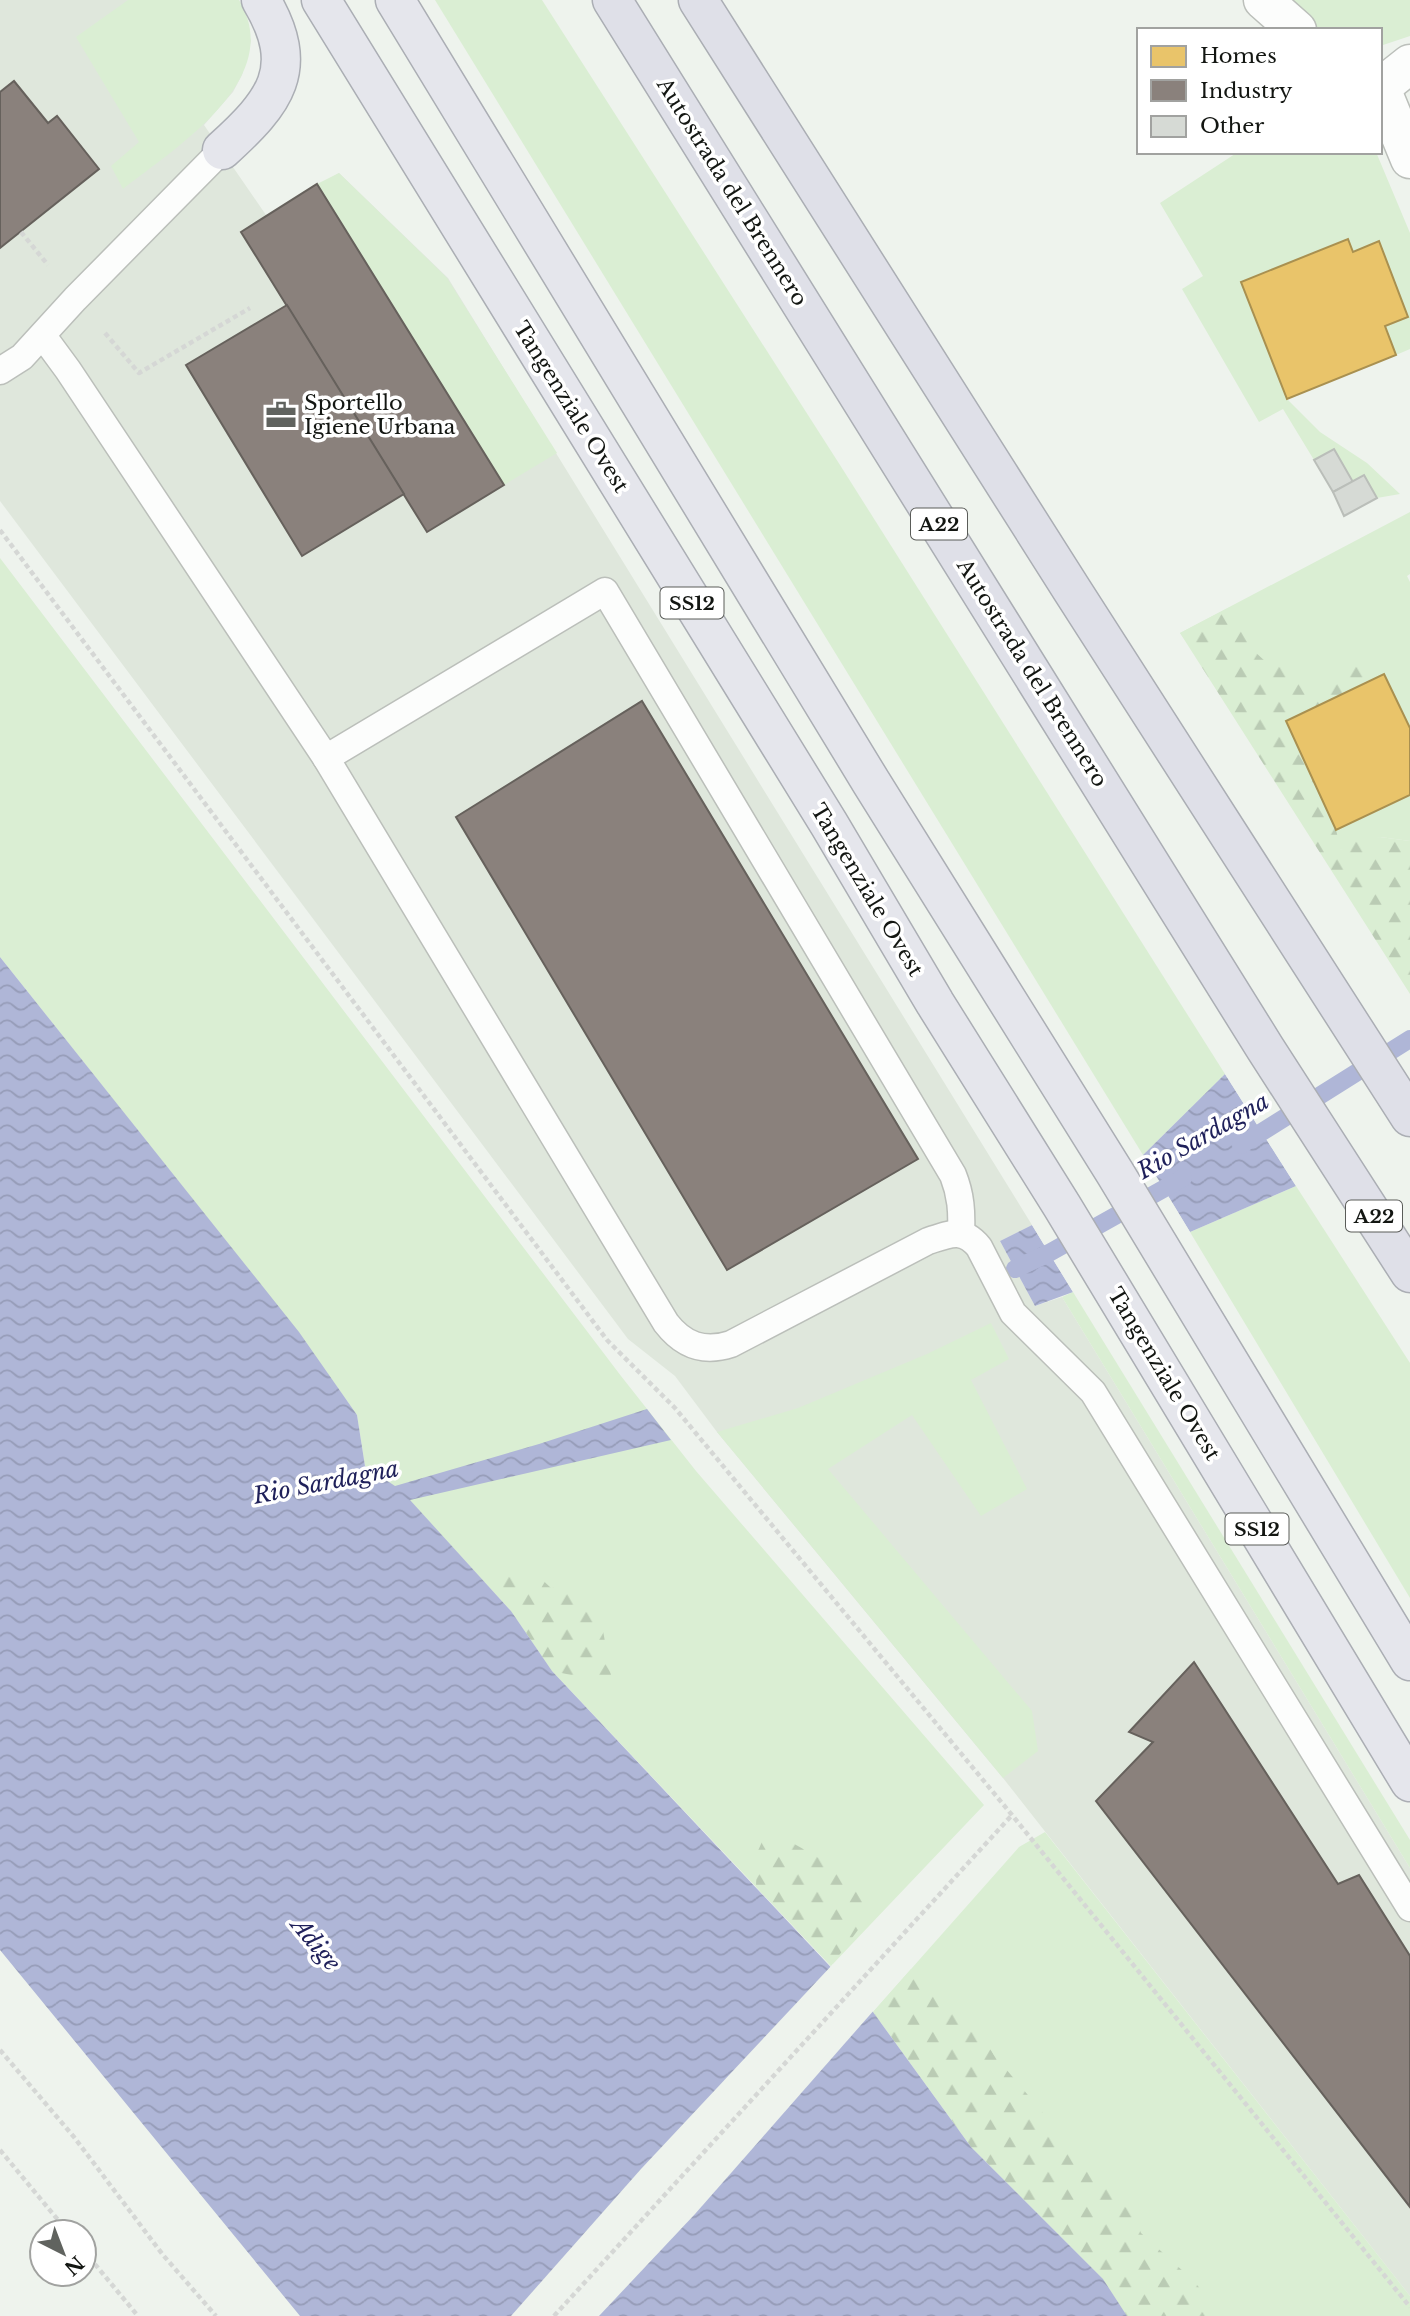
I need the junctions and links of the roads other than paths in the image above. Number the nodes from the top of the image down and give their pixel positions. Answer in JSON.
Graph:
{"nodes":[{"id":1,"x":261,"y":0,"type":"edge"},
{"id":2,"x":321,"y":0,"type":"edge"},
{"id":3,"x":395,"y":0,"type":"edge"},
{"id":4,"x":612,"y":0,"type":"edge"},
{"id":5,"x":698,"y":0,"type":"edge"},
{"id":6,"x":1263,"y":0,"type":"edge"},
{"id":7,"x":1295,"y":28,"type":"edge"},
{"id":8,"x":1410,"y":64,"type":"edge"},
{"id":9,"x":1382,"y":85,"type":"edge"},
{"id":10,"x":1382,"y":92,"type":"edge"},
{"id":11,"x":222,"y":150,"type":"joint"},
{"id":12,"x":1410,"y":159,"type":"edge"},
{"id":13,"x":43,"y":336,"type":"junction"},
{"id":14,"x":0,"y":371,"type":"edge"},
{"id":15,"x":326,"y":758,"type":"junction"},
{"id":16,"x":1409,"y":1103,"type":"edge"},
{"id":17,"x":961,"y":1234,"type":"junction"},
{"id":18,"x":1410,"y":1273,"type":"edge"},
{"id":19,"x":1410,"y":1661,"type":"edge"},
{"id":20,"x":1410,"y":1782,"type":"edge"},
{"id":21,"x":1410,"y":1908,"type":"edge"}],
"edges":[{"from":1,"to":11,"type":"highway"},
{"from":2,"to":20,"type":"highway","name":"Tangenziale Ovest","number":"SS12"},
{"from":3,"to":19,"type":"highway","number":"SS12"},
{"from":4,"to":18,"type":"highway","name":"Autostrada del Brennero","number":"A22"},
{"from":5,"to":16,"type":"highway"},
{"from":6,"to":7,"type":"street"},
{"from":8,"to":9,"type":"street"},
{"from":10,"to":12,"type":"street"},
{"from":11,"to":13,"type":"lane"},
{"from":13,"to":14,"type":"lane"},
{"from":13,"to":15,"type":"lane"},
{"from":15,"to":17,"type":"lane"},
{"from":15,"to":17,"type":"lane"},
{"from":17,"to":21,"type":"lane"}]}
